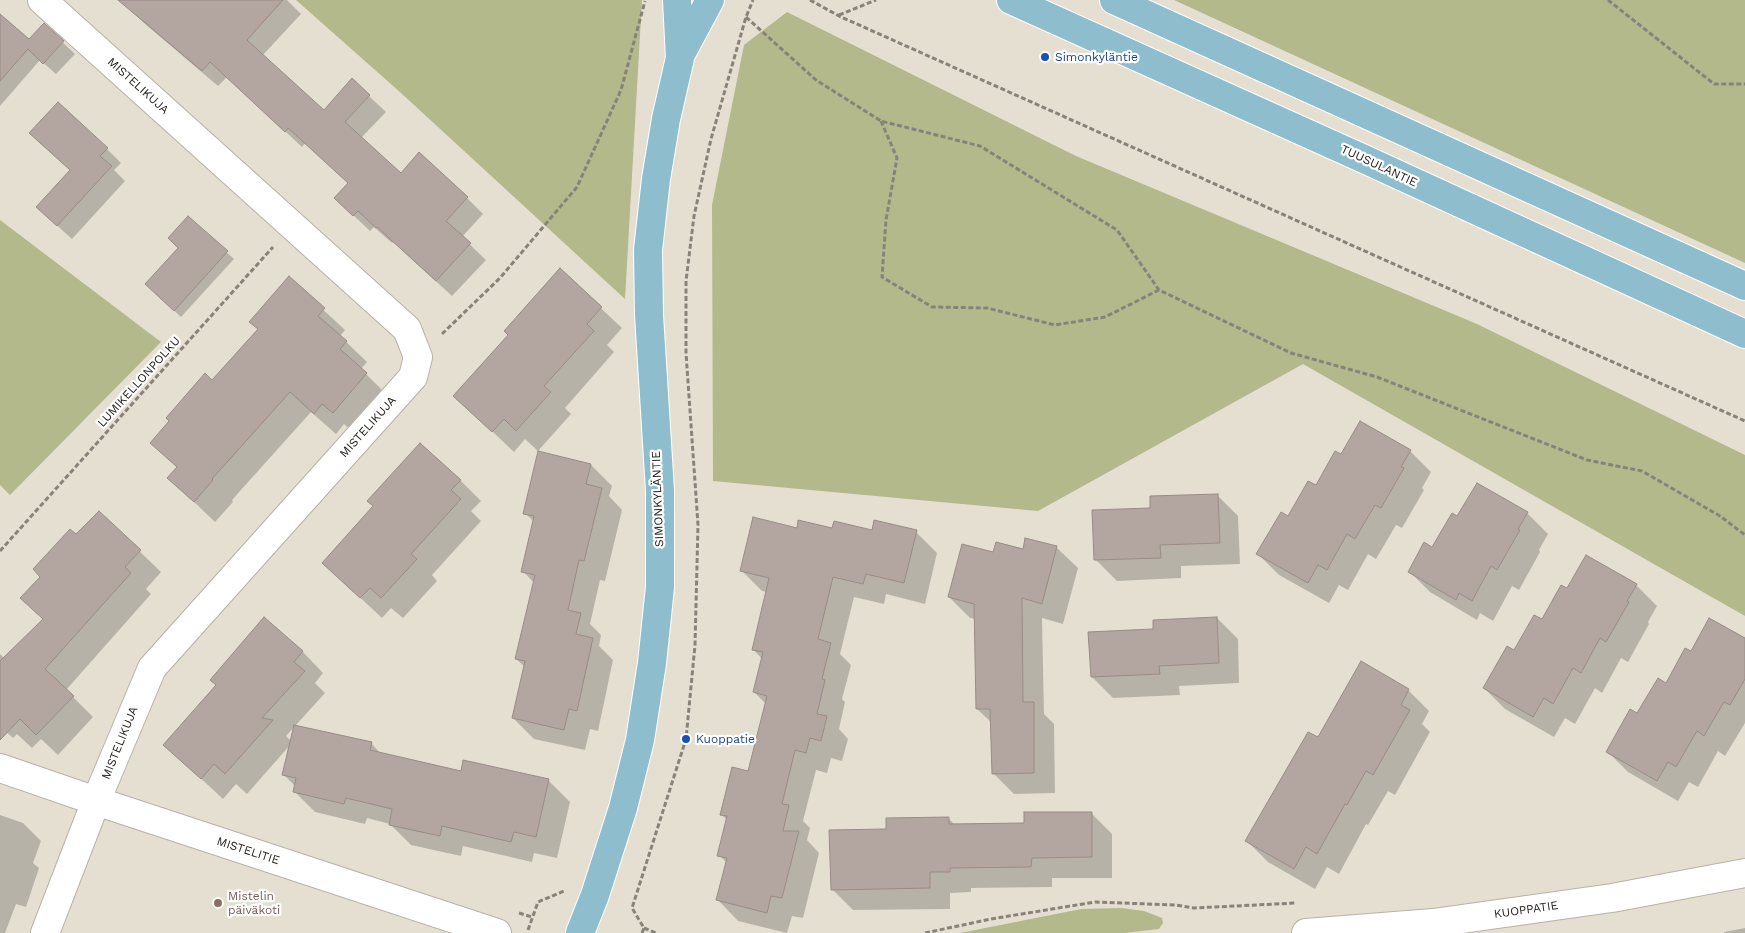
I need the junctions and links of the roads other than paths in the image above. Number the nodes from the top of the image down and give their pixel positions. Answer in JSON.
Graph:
{"nodes":[{"id":1,"x":42,"y":0,"type":"edge"},
{"id":2,"x":677,"y":0,"type":"edge"},
{"id":3,"x":710,"y":0,"type":"edge"},
{"id":4,"x":1011,"y":0,"type":"edge"},
{"id":5,"x":1114,"y":0,"type":"edge"},
{"id":6,"x":680,"y":58,"type":"junction"},
{"id":7,"x":1745,"y":286,"type":"edge"},
{"id":8,"x":1745,"y":334,"type":"edge"},
{"id":9,"x":0,"y":768,"type":"edge"},
{"id":10,"x":96,"y":801,"type":"junction"},
{"id":11,"x":1745,"y":872,"type":"edge"},
{"id":12,"x":1355,"y":931,"type":"edge"},
{"id":13,"x":45,"y":933,"type":"edge"},
{"id":14,"x":497,"y":933,"type":"edge"},
{"id":15,"x":580,"y":933,"type":"edge"},
{"id":16,"x":1306,"y":933,"type":"edge"}],
"edges":[{"from":1,"to":10,"type":"street","name":"MISTELIKUJA"},
{"from":2,"to":6,"type":"main road","name":"SIMONKYLÄNTIE"},
{"from":3,"to":6,"type":"main road","name":"SIMONKYLÄNTIE"},
{"from":4,"to":8,"type":"main road","name":"TUUSULANTIE"},
{"from":5,"to":7,"type":"main road"},
{"from":6,"to":15,"type":"main road","name":"SIMONKYLÄNTIE"},
{"from":9,"to":10,"type":"street","name":"MISTELITIE"},
{"from":10,"to":13,"type":"street","name":"MISTELIKUJA"},
{"from":10,"to":14,"type":"street","name":"MISTELITIE"},
{"from":11,"to":12,"type":"street","name":"KUOPPATIE"},
{"from":12,"to":16,"type":"street","name":"KUOPPATIE"}]}
